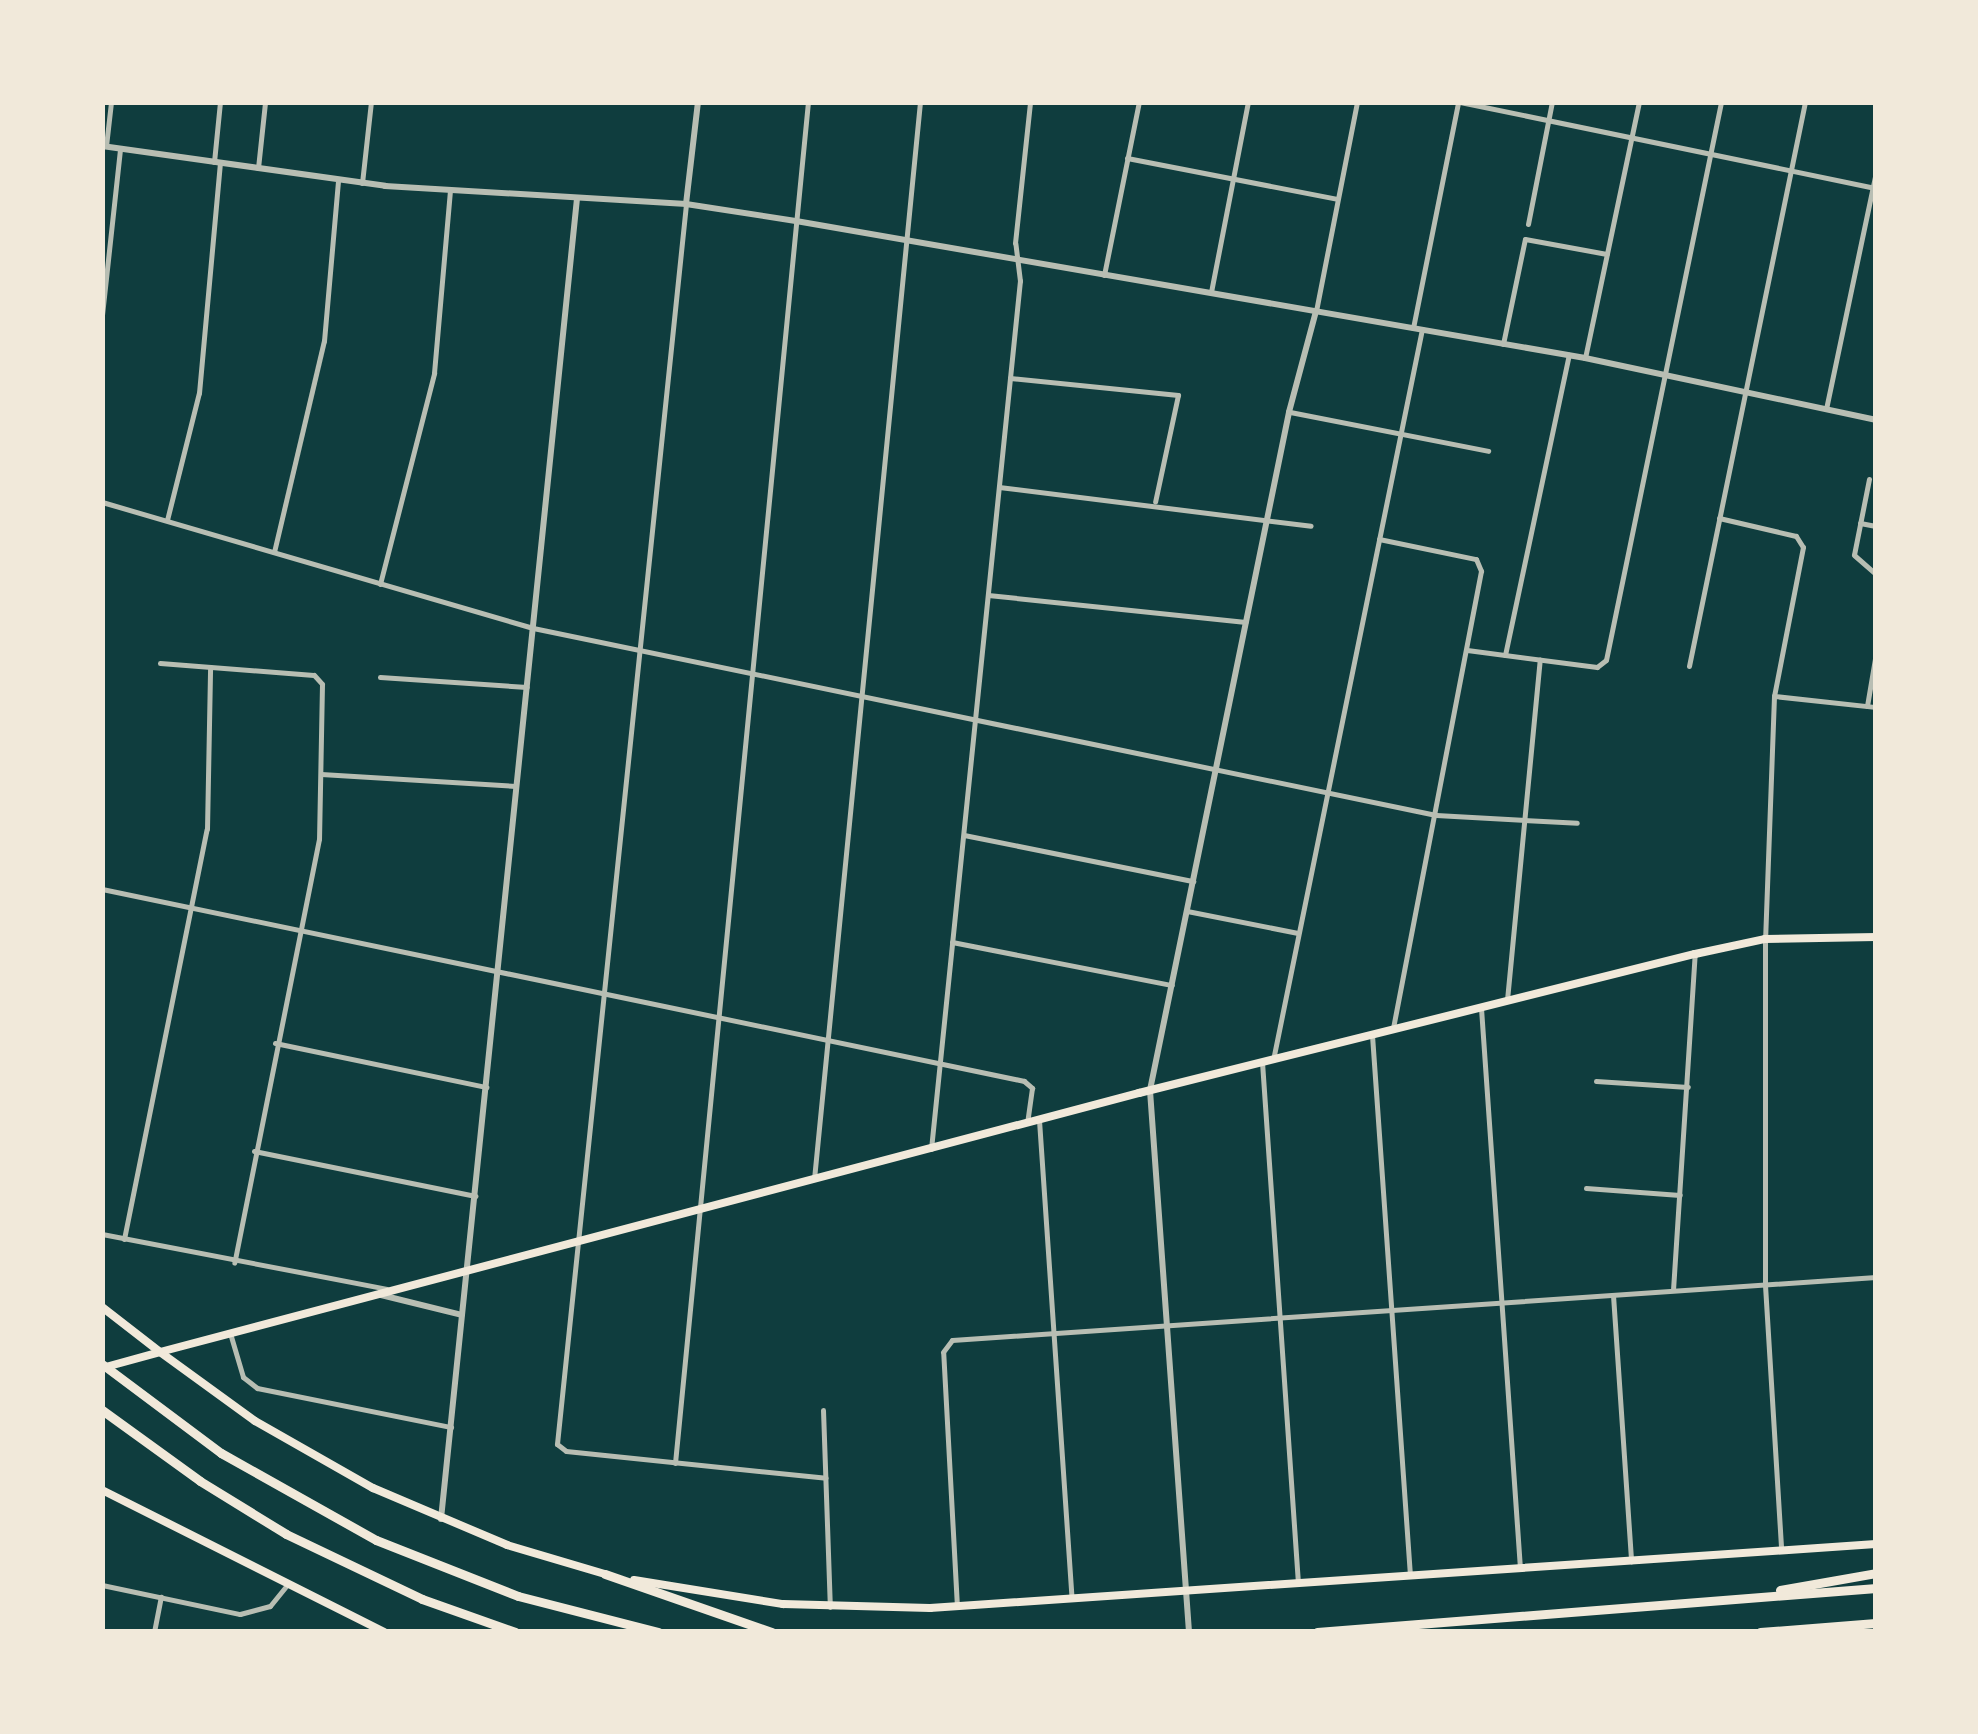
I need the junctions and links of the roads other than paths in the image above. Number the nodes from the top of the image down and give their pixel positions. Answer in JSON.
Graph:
{"nodes":[{"id":1,"x":111,"y":102,"type":"edge"},
{"id":2,"x":220,"y":102,"type":"edge"},
{"id":3,"x":264,"y":102,"type":"edge"},
{"id":4,"x":371,"y":102,"type":"edge"},
{"id":5,"x":698,"y":102,"type":"edge"},
{"id":6,"x":808,"y":102,"type":"edge"},
{"id":7,"x":920,"y":102,"type":"edge"},
{"id":8,"x":1030,"y":102,"type":"edge"},
{"id":9,"x":1138,"y":102,"type":"edge"},
{"id":10,"x":1248,"y":102,"type":"edge"},
{"id":11,"x":1357,"y":102,"type":"edge"},
{"id":12,"x":1459,"y":102,"type":"edge"},
{"id":13,"x":1552,"y":102,"type":"edge"},
{"id":14,"x":1638,"y":102,"type":"edge"},
{"id":15,"x":1722,"y":102,"type":"edge"},
{"id":16,"x":1805,"y":102,"type":"edge"},
{"id":17,"x":1548,"y":121,"type":"junction"},
{"id":18,"x":1631,"y":138,"type":"junction"},
{"id":19,"x":104,"y":146,"type":"edge"},
{"id":20,"x":120,"y":148,"type":"junction"},
{"id":21,"x":1711,"y":154,"type":"junction"},
{"id":22,"x":1127,"y":158,"type":"junction"},
{"id":23,"x":217,"y":163,"type":"junction"},
{"id":24,"x":258,"y":168,"type":"junction"},
{"id":25,"x":1791,"y":170,"type":"junction"},
{"id":26,"x":1876,"y":172,"type":"edge"},
{"id":27,"x":1232,"y":178,"type":"junction"},
{"id":28,"x":338,"y":180,"type":"junction"},
{"id":29,"x":362,"y":183,"type":"junction"},
{"id":30,"x":1874,"y":188,"type":"edge"},
{"id":31,"x":450,"y":191,"type":"junction"},
{"id":32,"x":577,"y":198,"type":"junction"},
{"id":33,"x":1338,"y":200,"type":"junction"},
{"id":34,"x":686,"y":204,"type":"junction"},
{"id":35,"x":796,"y":221,"type":"junction"},
{"id":36,"x":1528,"y":224,"type":"dead end"},
{"id":37,"x":907,"y":240,"type":"junction"},
{"id":38,"x":1607,"y":254,"type":"junction"},
{"id":39,"x":1017,"y":261,"type":"junction"},
{"id":40,"x":1104,"y":275,"type":"junction"},
{"id":41,"x":1211,"y":292,"type":"junction"},
{"id":42,"x":1316,"y":311,"type":"junction"},
{"id":43,"x":102,"y":315,"type":"edge"},
{"id":44,"x":1413,"y":328,"type":"junction"},
{"id":45,"x":1422,"y":330,"type":"junction"},
{"id":46,"x":1503,"y":344,"type":"junction"},
{"id":47,"x":1569,"y":356,"type":"junction"},
{"id":48,"x":1585,"y":358,"type":"junction"},
{"id":49,"x":1666,"y":374,"type":"junction"},
{"id":50,"x":1010,"y":378,"type":"junction"},
{"id":51,"x":1746,"y":391,"type":"junction"},
{"id":52,"x":1826,"y":410,"type":"junction"},
{"id":53,"x":1290,"y":412,"type":"junction"},
{"id":54,"x":1876,"y":420,"type":"edge"},
{"id":55,"x":1401,"y":433,"type":"junction"},
{"id":56,"x":1488,"y":451,"type":"dead end"},
{"id":57,"x":1870,"y":479,"type":"dead end"},
{"id":58,"x":999,"y":487,"type":"junction"},
{"id":59,"x":102,"y":502,"type":"edge"},
{"id":60,"x":1155,"y":502,"type":"junction"},
{"id":61,"x":1268,"y":517,"type":"junction"},
{"id":62,"x":1719,"y":518,"type":"junction"},
{"id":63,"x":167,"y":520,"type":"junction"},
{"id":64,"x":1860,"y":523,"type":"junction"},
{"id":65,"x":1311,"y":526,"type":"dead end"},
{"id":66,"x":1876,"y":526,"type":"edge"},
{"id":67,"x":1380,"y":539,"type":"junction"},
{"id":68,"x":274,"y":552,"type":"junction"},
{"id":69,"x":1876,"y":574,"type":"edge"},
{"id":70,"x":380,"y":584,"type":"junction"},
{"id":71,"x":988,"y":595,"type":"junction"},
{"id":72,"x":1246,"y":622,"type":"junction"},
{"id":73,"x":533,"y":628,"type":"junction"},
{"id":74,"x":642,"y":650,"type":"junction"},
{"id":75,"x":1467,"y":650,"type":"junction"},
{"id":76,"x":1876,"y":653,"type":"edge"},
{"id":77,"x":1505,"y":655,"type":"junction"},
{"id":78,"x":1540,"y":660,"type":"junction"},
{"id":79,"x":160,"y":664,"type":"dead end"},
{"id":80,"x":1688,"y":666,"type":"dead end"},
{"id":81,"x":210,"y":667,"type":"junction"},
{"id":82,"x":752,"y":673,"type":"junction"},
{"id":83,"x":380,"y":677,"type":"dead end"},
{"id":84,"x":526,"y":687,"type":"junction"},
{"id":85,"x":863,"y":696,"type":"junction"},
{"id":86,"x":1774,"y":696,"type":"junction"},
{"id":87,"x":1867,"y":706,"type":"junction"},
{"id":88,"x":1876,"y":707,"type":"edge"},
{"id":89,"x":976,"y":719,"type":"junction"},
{"id":90,"x":1216,"y":770,"type":"junction"},
{"id":91,"x":320,"y":774,"type":"junction"},
{"id":92,"x":516,"y":786,"type":"junction"},
{"id":93,"x":1327,"y":793,"type":"junction"},
{"id":94,"x":1436,"y":816,"type":"junction"},
{"id":95,"x":1524,"y":822,"type":"junction"},
{"id":96,"x":1577,"y":822,"type":"dead end"},
{"id":97,"x":964,"y":835,"type":"junction"},
{"id":98,"x":1193,"y":882,"type":"junction"},
{"id":99,"x":102,"y":889,"type":"edge"},
{"id":100,"x":190,"y":907,"type":"junction"},
{"id":101,"x":1187,"y":911,"type":"junction"},
{"id":102,"x":300,"y":930,"type":"junction"},
{"id":103,"x":1298,"y":934,"type":"junction"},
{"id":104,"x":1876,"y":937,"type":"edge"},
{"id":105,"x":1765,"y":939,"type":"junction"},
{"id":106,"x":952,"y":942,"type":"junction"},
{"id":107,"x":1695,"y":954,"type":"junction"},
{"id":108,"x":498,"y":972,"type":"junction"},
{"id":109,"x":1172,"y":985,"type":"junction"},
{"id":110,"x":606,"y":993,"type":"junction"},
{"id":111,"x":1507,"y":1002,"type":"junction"},
{"id":112,"x":1481,"y":1008,"type":"junction"},
{"id":113,"x":716,"y":1016,"type":"junction"},
{"id":114,"x":1393,"y":1030,"type":"junction"},
{"id":115,"x":1372,"y":1035,"type":"junction"},
{"id":116,"x":828,"y":1039,"type":"junction"},
{"id":117,"x":275,"y":1044,"type":"junction"},
{"id":118,"x":1273,"y":1060,"type":"junction"},
{"id":119,"x":1262,"y":1062,"type":"junction"},
{"id":120,"x":938,"y":1065,"type":"junction"},
{"id":121,"x":1596,"y":1081,"type":"dead end"},
{"id":122,"x":486,"y":1086,"type":"junction"},
{"id":123,"x":1688,"y":1087,"type":"junction"},
{"id":124,"x":1150,"y":1090,"type":"junction"},
{"id":125,"x":1038,"y":1120,"type":"junction"},
{"id":126,"x":1027,"y":1123,"type":"junction"},
{"id":127,"x":931,"y":1149,"type":"junction"},
{"id":128,"x":254,"y":1151,"type":"junction"},
{"id":129,"x":814,"y":1180,"type":"junction"},
{"id":130,"x":1586,"y":1188,"type":"dead end"},
{"id":131,"x":1680,"y":1195,"type":"junction"},
{"id":132,"x":475,"y":1196,"type":"junction"},
{"id":133,"x":699,"y":1210,"type":"junction"},
{"id":134,"x":1876,"y":1231,"type":"edge"},
{"id":135,"x":102,"y":1234,"type":"edge"},
{"id":136,"x":124,"y":1239,"type":"junction"},
{"id":137,"x":580,"y":1241,"type":"junction"},
{"id":138,"x":234,"y":1263,"type":"junction"},
{"id":139,"x":467,"y":1269,"type":"junction"},
{"id":140,"x":1876,"y":1274,"type":"edge"},
{"id":141,"x":1765,"y":1284,"type":"junction"},
{"id":142,"x":387,"y":1289,"type":"junction"},
{"id":143,"x":1673,"y":1290,"type":"junction"},
{"id":144,"x":376,"y":1292,"type":"junction"},
{"id":145,"x":1613,"y":1295,"type":"junction"},
{"id":146,"x":1502,"y":1304,"type":"junction"},
{"id":147,"x":102,"y":1307,"type":"edge"},
{"id":148,"x":1392,"y":1311,"type":"junction"},
{"id":149,"x":462,"y":1315,"type":"junction"},
{"id":150,"x":1280,"y":1318,"type":"junction"},
{"id":151,"x":1167,"y":1326,"type":"junction"},
{"id":152,"x":230,"y":1333,"type":"junction"},
{"id":153,"x":1053,"y":1334,"type":"junction"},
{"id":154,"x":160,"y":1352,"type":"junction"},
{"id":155,"x":102,"y":1364,"type":"edge"},
{"id":156,"x":102,"y":1410,"type":"edge"},
{"id":157,"x":823,"y":1410,"type":"dead end"},
{"id":158,"x":451,"y":1427,"type":"junction"},
{"id":159,"x":675,"y":1463,"type":"junction"},
{"id":160,"x":826,"y":1478,"type":"junction"},
{"id":161,"x":102,"y":1490,"type":"edge"},
{"id":162,"x":441,"y":1519,"type":"junction"},
{"id":163,"x":1876,"y":1544,"type":"edge"},
{"id":164,"x":1781,"y":1550,"type":"junction"},
{"id":165,"x":1631,"y":1561,"type":"junction"},
{"id":166,"x":1520,"y":1568,"type":"junction"},
{"id":167,"x":1876,"y":1573,"type":"edge"},
{"id":168,"x":605,"y":1574,"type":"junction"},
{"id":169,"x":1410,"y":1576,"type":"junction"},
{"id":170,"x":102,"y":1584,"type":"edge"},
{"id":171,"x":1298,"y":1584,"type":"junction"},
{"id":172,"x":287,"y":1586,"type":"junction"},
{"id":173,"x":1876,"y":1588,"type":"edge"},
{"id":174,"x":1186,"y":1592,"type":"junction"},
{"id":175,"x":1766,"y":1595,"type":"junction"},
{"id":176,"x":162,"y":1597,"type":"junction"},
{"id":177,"x":1072,"y":1599,"type":"junction"},
{"id":178,"x":830,"y":1607,"type":"junction"},
{"id":179,"x":956,"y":1607,"type":"junction"},
{"id":180,"x":1876,"y":1624,"type":"edge"},
{"id":181,"x":154,"y":1632,"type":"edge"},
{"id":182,"x":384,"y":1632,"type":"edge"},
{"id":183,"x":514,"y":1632,"type":"edge"},
{"id":184,"x":658,"y":1632,"type":"edge"},
{"id":185,"x":772,"y":1632,"type":"edge"},
{"id":186,"x":1188,"y":1632,"type":"edge"},
{"id":187,"x":1317,"y":1632,"type":"edge"},
{"id":188,"x":1760,"y":1632,"type":"edge"}],
"edges":[{"from":1,"to":19,"type":"street"},
{"from":2,"to":23,"type":"street"},
{"from":3,"to":24,"type":"street"},
{"from":4,"to":29,"type":"street"},
{"from":5,"to":34,"type":"street"},
{"from":6,"to":35,"type":"street"},
{"from":7,"to":37,"type":"street"},
{"from":8,"to":39,"type":"street"},
{"from":9,"to":22,"type":"street"},
{"from":10,"to":27,"type":"street"},
{"from":11,"to":33,"type":"street"},
{"from":12,"to":17,"type":"street"},
{"from":12,"to":44,"type":"street"},
{"from":13,"to":17,"type":"street"},
{"from":14,"to":18,"type":"street"},
{"from":15,"to":21,"type":"street"},
{"from":16,"to":25,"type":"street"},
{"from":17,"to":18,"type":"street"},
{"from":17,"to":36,"type":"street"},
{"from":18,"to":21,"type":"street"},
{"from":18,"to":38,"type":"street"},
{"from":19,"to":20,"type":"street"},
{"from":20,"to":23,"type":"street"},
{"from":20,"to":43,"type":"street"},
{"from":21,"to":25,"type":"street"},
{"from":21,"to":49,"type":"street"},
{"from":22,"to":27,"type":"street"},
{"from":22,"to":40,"type":"street"},
{"from":23,"to":24,"type":"street"},
{"from":23,"to":63,"type":"street"},
{"from":24,"to":28,"type":"street"},
{"from":25,"to":30,"type":"street"},
{"from":25,"to":51,"type":"street"},
{"from":26,"to":30,"type":"street"},
{"from":27,"to":33,"type":"street"},
{"from":27,"to":41,"type":"street"},
{"from":28,"to":29,"type":"street"},
{"from":28,"to":68,"type":"street"},
{"from":29,"to":31,"type":"street"},
{"from":30,"to":52,"type":"street"},
{"from":31,"to":32,"type":"street"},
{"from":31,"to":70,"type":"street"},
{"from":32,"to":34,"type":"street"},
{"from":32,"to":73,"type":"street"},
{"from":33,"to":42,"type":"street"},
{"from":34,"to":35,"type":"street"},
{"from":34,"to":74,"type":"street"},
{"from":35,"to":37,"type":"street"},
{"from":35,"to":82,"type":"street"},
{"from":37,"to":39,"type":"street"},
{"from":37,"to":85,"type":"street"},
{"from":38,"to":46,"type":"street"},
{"from":38,"to":48,"type":"street"},
{"from":39,"to":40,"type":"street"},
{"from":39,"to":50,"type":"street"},
{"from":40,"to":41,"type":"street"},
{"from":41,"to":42,"type":"street"},
{"from":42,"to":44,"type":"street"},
{"from":42,"to":53,"type":"street"},
{"from":44,"to":45,"type":"street"},
{"from":45,"to":46,"type":"street"},
{"from":45,"to":55,"type":"street"},
{"from":46,"to":47,"type":"street"},
{"from":47,"to":48,"type":"street"},
{"from":47,"to":77,"type":"street"},
{"from":48,"to":49,"type":"street"},
{"from":49,"to":51,"type":"street"},
{"from":49,"to":78,"type":"street"},
{"from":50,"to":58,"type":"street"},
{"from":50,"to":60,"type":"street"},
{"from":51,"to":52,"type":"street"},
{"from":51,"to":62,"type":"street"},
{"from":52,"to":54,"type":"street"},
{"from":53,"to":55,"type":"street"},
{"from":53,"to":61,"type":"street"},
{"from":55,"to":56,"type":"street"},
{"from":55,"to":67,"type":"street"},
{"from":57,"to":64,"type":"street"},
{"from":58,"to":60,"type":"street"},
{"from":58,"to":71,"type":"street"},
{"from":59,"to":63,"type":"street"},
{"from":60,"to":61,"type":"street"},
{"from":61,"to":65,"type":"street"},
{"from":61,"to":72,"type":"street"},
{"from":62,"to":80,"type":"street"},
{"from":62,"to":86,"type":"street"},
{"from":63,"to":68,"type":"street"},
{"from":64,"to":66,"type":"street"},
{"from":64,"to":69,"type":"street"},
{"from":67,"to":75,"type":"street"},
{"from":67,"to":93,"type":"street"},
{"from":68,"to":70,"type":"street"},
{"from":70,"to":73,"type":"street"},
{"from":71,"to":72,"type":"street"},
{"from":71,"to":89,"type":"street"},
{"from":72,"to":90,"type":"street"},
{"from":73,"to":74,"type":"street"},
{"from":73,"to":84,"type":"street"},
{"from":74,"to":82,"type":"street"},
{"from":74,"to":110,"type":"street"},
{"from":75,"to":77,"type":"street"},
{"from":75,"to":94,"type":"street"},
{"from":76,"to":87,"type":"street"},
{"from":77,"to":78,"type":"street"},
{"from":78,"to":95,"type":"street"},
{"from":79,"to":81,"type":"street"},
{"from":81,"to":91,"type":"street"},
{"from":81,"to":100,"type":"street"},
{"from":82,"to":85,"type":"street"},
{"from":82,"to":113,"type":"street"},
{"from":83,"to":84,"type":"street"},
{"from":84,"to":92,"type":"street"},
{"from":85,"to":89,"type":"street"},
{"from":85,"to":116,"type":"street"},
{"from":86,"to":87,"type":"street"},
{"from":86,"to":105,"type":"street"},
{"from":87,"to":88,"type":"street"},
{"from":89,"to":90,"type":"street"},
{"from":89,"to":97,"type":"street"},
{"from":90,"to":93,"type":"street"},
{"from":90,"to":98,"type":"street"},
{"from":91,"to":92,"type":"street"},
{"from":91,"to":102,"type":"street"},
{"from":92,"to":108,"type":"street"},
{"from":93,"to":94,"type":"street"},
{"from":93,"to":103,"type":"street"},
{"from":94,"to":95,"type":"street"},
{"from":94,"to":114,"type":"street"},
{"from":95,"to":96,"type":"street"},
{"from":95,"to":111,"type":"street"},
{"from":97,"to":98,"type":"street"},
{"from":97,"to":106,"type":"street"},
{"from":98,"to":101,"type":"street"},
{"from":99,"to":100,"type":"street"},
{"from":100,"to":102,"type":"street"},
{"from":100,"to":136,"type":"street"},
{"from":101,"to":103,"type":"street"},
{"from":101,"to":109,"type":"street"},
{"from":102,"to":108,"type":"street"},
{"from":102,"to":117,"type":"street"},
{"from":103,"to":118,"type":"street"},
{"from":104,"to":105,"type":"main road"},
{"from":105,"to":107,"type":"main road"},
{"from":105,"to":141,"type":"street"},
{"from":106,"to":109,"type":"street"},
{"from":106,"to":120,"type":"street"},
{"from":107,"to":111,"type":"main road"},
{"from":107,"to":123,"type":"street"},
{"from":108,"to":110,"type":"street"},
{"from":108,"to":122,"type":"street"},
{"from":109,"to":124,"type":"street"},
{"from":110,"to":113,"type":"street"},
{"from":110,"to":137,"type":"street"},
{"from":111,"to":112,"type":"main road"},
{"from":112,"to":114,"type":"main road"},
{"from":112,"to":146,"type":"street"},
{"from":113,"to":116,"type":"street"},
{"from":113,"to":133,"type":"street"},
{"from":114,"to":115,"type":"main road"},
{"from":115,"to":118,"type":"main road"},
{"from":115,"to":148,"type":"street"},
{"from":116,"to":120,"type":"street"},
{"from":116,"to":129,"type":"street"},
{"from":117,"to":122,"type":"street"},
{"from":117,"to":128,"type":"street"},
{"from":118,"to":119,"type":"main road"},
{"from":119,"to":124,"type":"main road"},
{"from":119,"to":150,"type":"street"},
{"from":120,"to":126,"type":"street"},
{"from":120,"to":127,"type":"street"},
{"from":121,"to":123,"type":"street"},
{"from":122,"to":132,"type":"street"},
{"from":123,"to":131,"type":"street"},
{"from":124,"to":125,"type":"main road"},
{"from":124,"to":151,"type":"street"},
{"from":125,"to":126,"type":"main road"},
{"from":125,"to":153,"type":"street"},
{"from":126,"to":127,"type":"main road"},
{"from":127,"to":129,"type":"main road"},
{"from":128,"to":132,"type":"street"},
{"from":128,"to":138,"type":"street"},
{"from":129,"to":133,"type":"main road"},
{"from":130,"to":131,"type":"street"},
{"from":131,"to":143,"type":"street"},
{"from":132,"to":139,"type":"street"},
{"from":133,"to":137,"type":"main road"},
{"from":133,"to":159,"type":"street"},
{"from":134,"to":140,"type":"street"},
{"from":135,"to":136,"type":"street"},
{"from":136,"to":138,"type":"street"},
{"from":137,"to":139,"type":"main road"},
{"from":137,"to":159,"type":"street"},
{"from":138,"to":142,"type":"street"},
{"from":139,"to":142,"type":"main road"},
{"from":139,"to":149,"type":"street"},
{"from":140,"to":141,"type":"street"},
{"from":141,"to":143,"type":"street"},
{"from":141,"to":164,"type":"street"},
{"from":142,"to":144,"type":"main road"},
{"from":143,"to":145,"type":"street"},
{"from":144,"to":149,"type":"street"},
{"from":144,"to":152,"type":"main road"},
{"from":145,"to":146,"type":"street"},
{"from":145,"to":165,"type":"street"},
{"from":146,"to":148,"type":"street"},
{"from":146,"to":166,"type":"street"},
{"from":147,"to":154,"type":"main road"},
{"from":148,"to":150,"type":"street"},
{"from":148,"to":169,"type":"street"},
{"from":149,"to":158,"type":"street"},
{"from":150,"to":151,"type":"street"},
{"from":150,"to":171,"type":"street"},
{"from":151,"to":153,"type":"street"},
{"from":151,"to":174,"type":"street"},
{"from":152,"to":154,"type":"main road"},
{"from":152,"to":158,"type":"street"},
{"from":153,"to":177,"type":"street"},
{"from":153,"to":179,"type":"street"},
{"from":154,"to":155,"type":"main road"},
{"from":154,"to":162,"type":"main road"},
{"from":155,"to":184,"type":"highway"},
{"from":156,"to":183,"type":"highway"},
{"from":157,"to":160,"type":"street"},
{"from":158,"to":162,"type":"street"},
{"from":159,"to":160,"type":"street"},
{"from":160,"to":178,"type":"street"},
{"from":161,"to":172,"type":"main road"},
{"from":162,"to":168,"type":"main road"},
{"from":163,"to":164,"type":"main road"},
{"from":164,"to":165,"type":"main road"},
{"from":165,"to":166,"type":"main road"},
{"from":166,"to":169,"type":"main road"},
{"from":167,"to":175,"type":"highway"},
{"from":168,"to":178,"type":"main road"},
{"from":168,"to":185,"type":"highway"},
{"from":169,"to":171,"type":"main road"},
{"from":170,"to":176,"type":"street"},
{"from":171,"to":174,"type":"main road"},
{"from":172,"to":176,"type":"street"},
{"from":172,"to":182,"type":"main road"},
{"from":173,"to":175,"type":"highway"},
{"from":174,"to":177,"type":"main road"},
{"from":174,"to":186,"type":"street"},
{"from":175,"to":187,"type":"highway"},
{"from":176,"to":181,"type":"street"},
{"from":177,"to":179,"type":"main road"},
{"from":178,"to":179,"type":"main road"},
{"from":180,"to":188,"type":"highway"}]}
